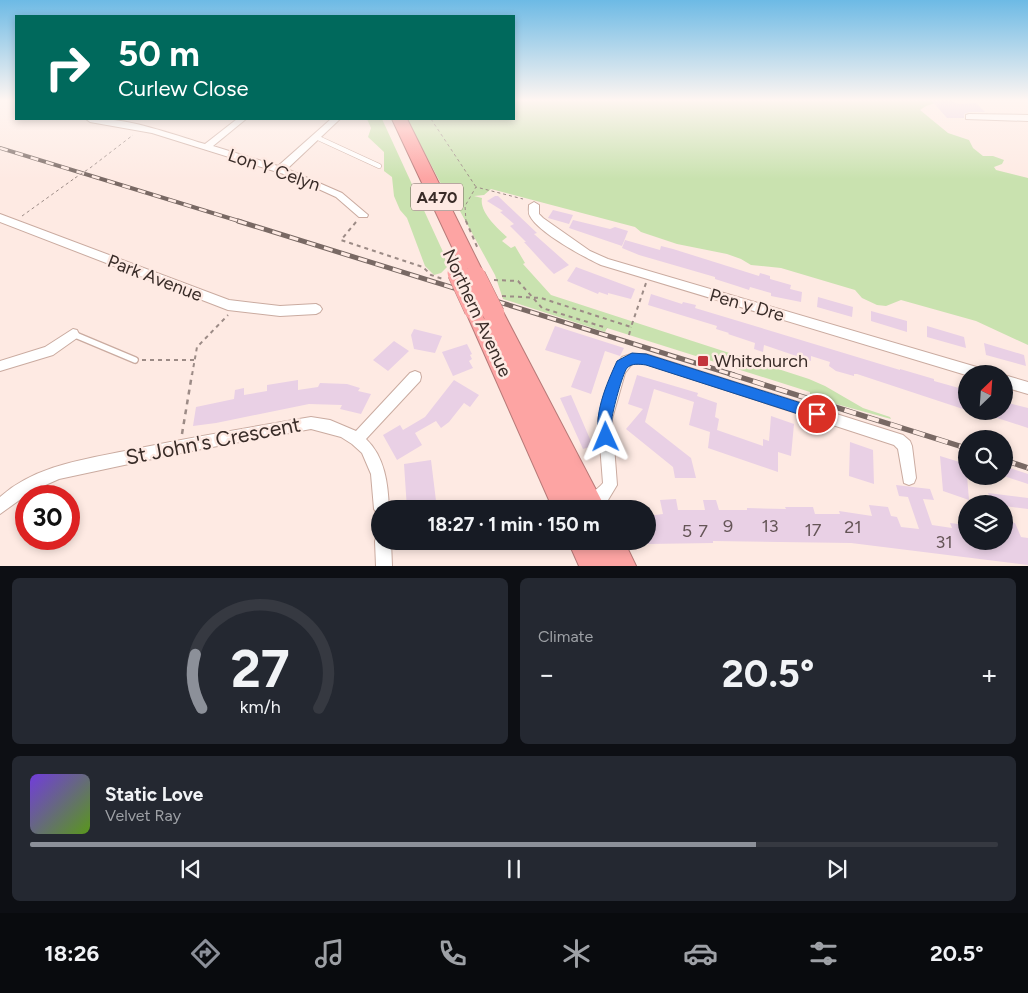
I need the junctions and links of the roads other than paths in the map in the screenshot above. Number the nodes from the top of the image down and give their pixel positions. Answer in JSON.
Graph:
{"nodes":[{"id":1,"x":130,"y":126,"type":"edge"},
{"id":2,"x":232,"y":126,"type":"edge"},
{"id":3,"x":328,"y":126,"type":"edge"},
{"id":4,"x":389,"y":126,"type":"edge"},
{"id":5,"x":402,"y":126,"type":"edge"},
{"id":6,"x":316,"y":137,"type":"junction"},
{"id":7,"x":206,"y":147,"type":"junction"},
{"id":8,"x":379,"y":166,"type":"dead end"},
{"id":9,"x":280,"y":170,"type":"junction"},
{"id":10,"x":534,"y":205,"type":"dead end"},
{"id":11,"x":0,"y":218,"type":"edge"},
{"id":12,"x":360,"y":219,"type":"road end"},
{"id":13,"x":467,"y":277,"type":"junction"},
{"id":14,"x":316,"y":309,"type":"dead end"},
{"id":15,"x":73,"y":334,"type":"joint"},
{"id":16,"x":135,"y":360,"type":"road end"},
{"id":17,"x":0,"y":366,"type":"edge"},
{"id":18,"x":958,"y":367,"type":"edge"},
{"id":19,"x":415,"y":377,"type":"dead end"},
{"id":20,"x":1013,"y":384,"type":"edge"},
{"id":21,"x":1028,"y":388,"type":"edge"},
{"id":22,"x":358,"y":438,"type":"junction"},
{"id":23,"x":910,"y":478,"type":"dead end"},
{"id":24,"x":381,"y":500,"type":"edge"},
{"id":25,"x":579,"y":500,"type":"edge"},
{"id":26,"x":594,"y":500,"type":"edge"},
{"id":27,"x":0,"y":507,"type":"edge"},
{"id":28,"x":383,"y":550,"type":"edge"},
{"id":29,"x":586,"y":550,"type":"edge"},
{"id":30,"x":614,"y":550,"type":"edge"},
{"id":31,"x":384,"y":566,"type":"edge"},
{"id":32,"x":594,"y":566,"type":"edge"},
{"id":33,"x":622,"y":566,"type":"edge"}],
"edges":[{"from":1,"to":7,"type":"street","name":"Lon Y Celyn"},
{"from":2,"to":7,"type":"street"},
{"from":3,"to":6,"type":"street"},
{"from":4,"to":13,"type":"highway","name":"Northern Avenue","number":"A470"},
{"from":5,"to":13,"type":"highway","name":"Northern Avenue","number":"A470"},
{"from":6,"to":8,"type":"lane"},
{"from":6,"to":9,"type":"street"},
{"from":7,"to":9,"type":"street","name":"Lon Y Celyn"},
{"from":9,"to":12,"type":"street","name":"Lon Y Celyn"},
{"from":10,"to":18,"type":"street","name":"Pen y Dre"},
{"from":11,"to":14,"type":"street","name":"Park Avenue"},
{"from":13,"to":25,"type":"highway","name":"Northern Avenue","number":"A470","bridge":true},
{"from":15,"to":16,"type":"lane"},
{"from":15,"to":17,"type":"street"},
{"from":19,"to":22,"type":"street"},
{"from":20,"to":21,"type":"street"},
{"from":22,"to":24,"type":"street"},
{"from":22,"to":27,"type":"street","name":"St John's Crescent"},
{"from":23,"to":26,"type":"street"},
{"from":28,"to":31,"type":"street"},
{"from":29,"to":32,"type":"highway"},
{"from":30,"to":33,"type":"highway"}]}
